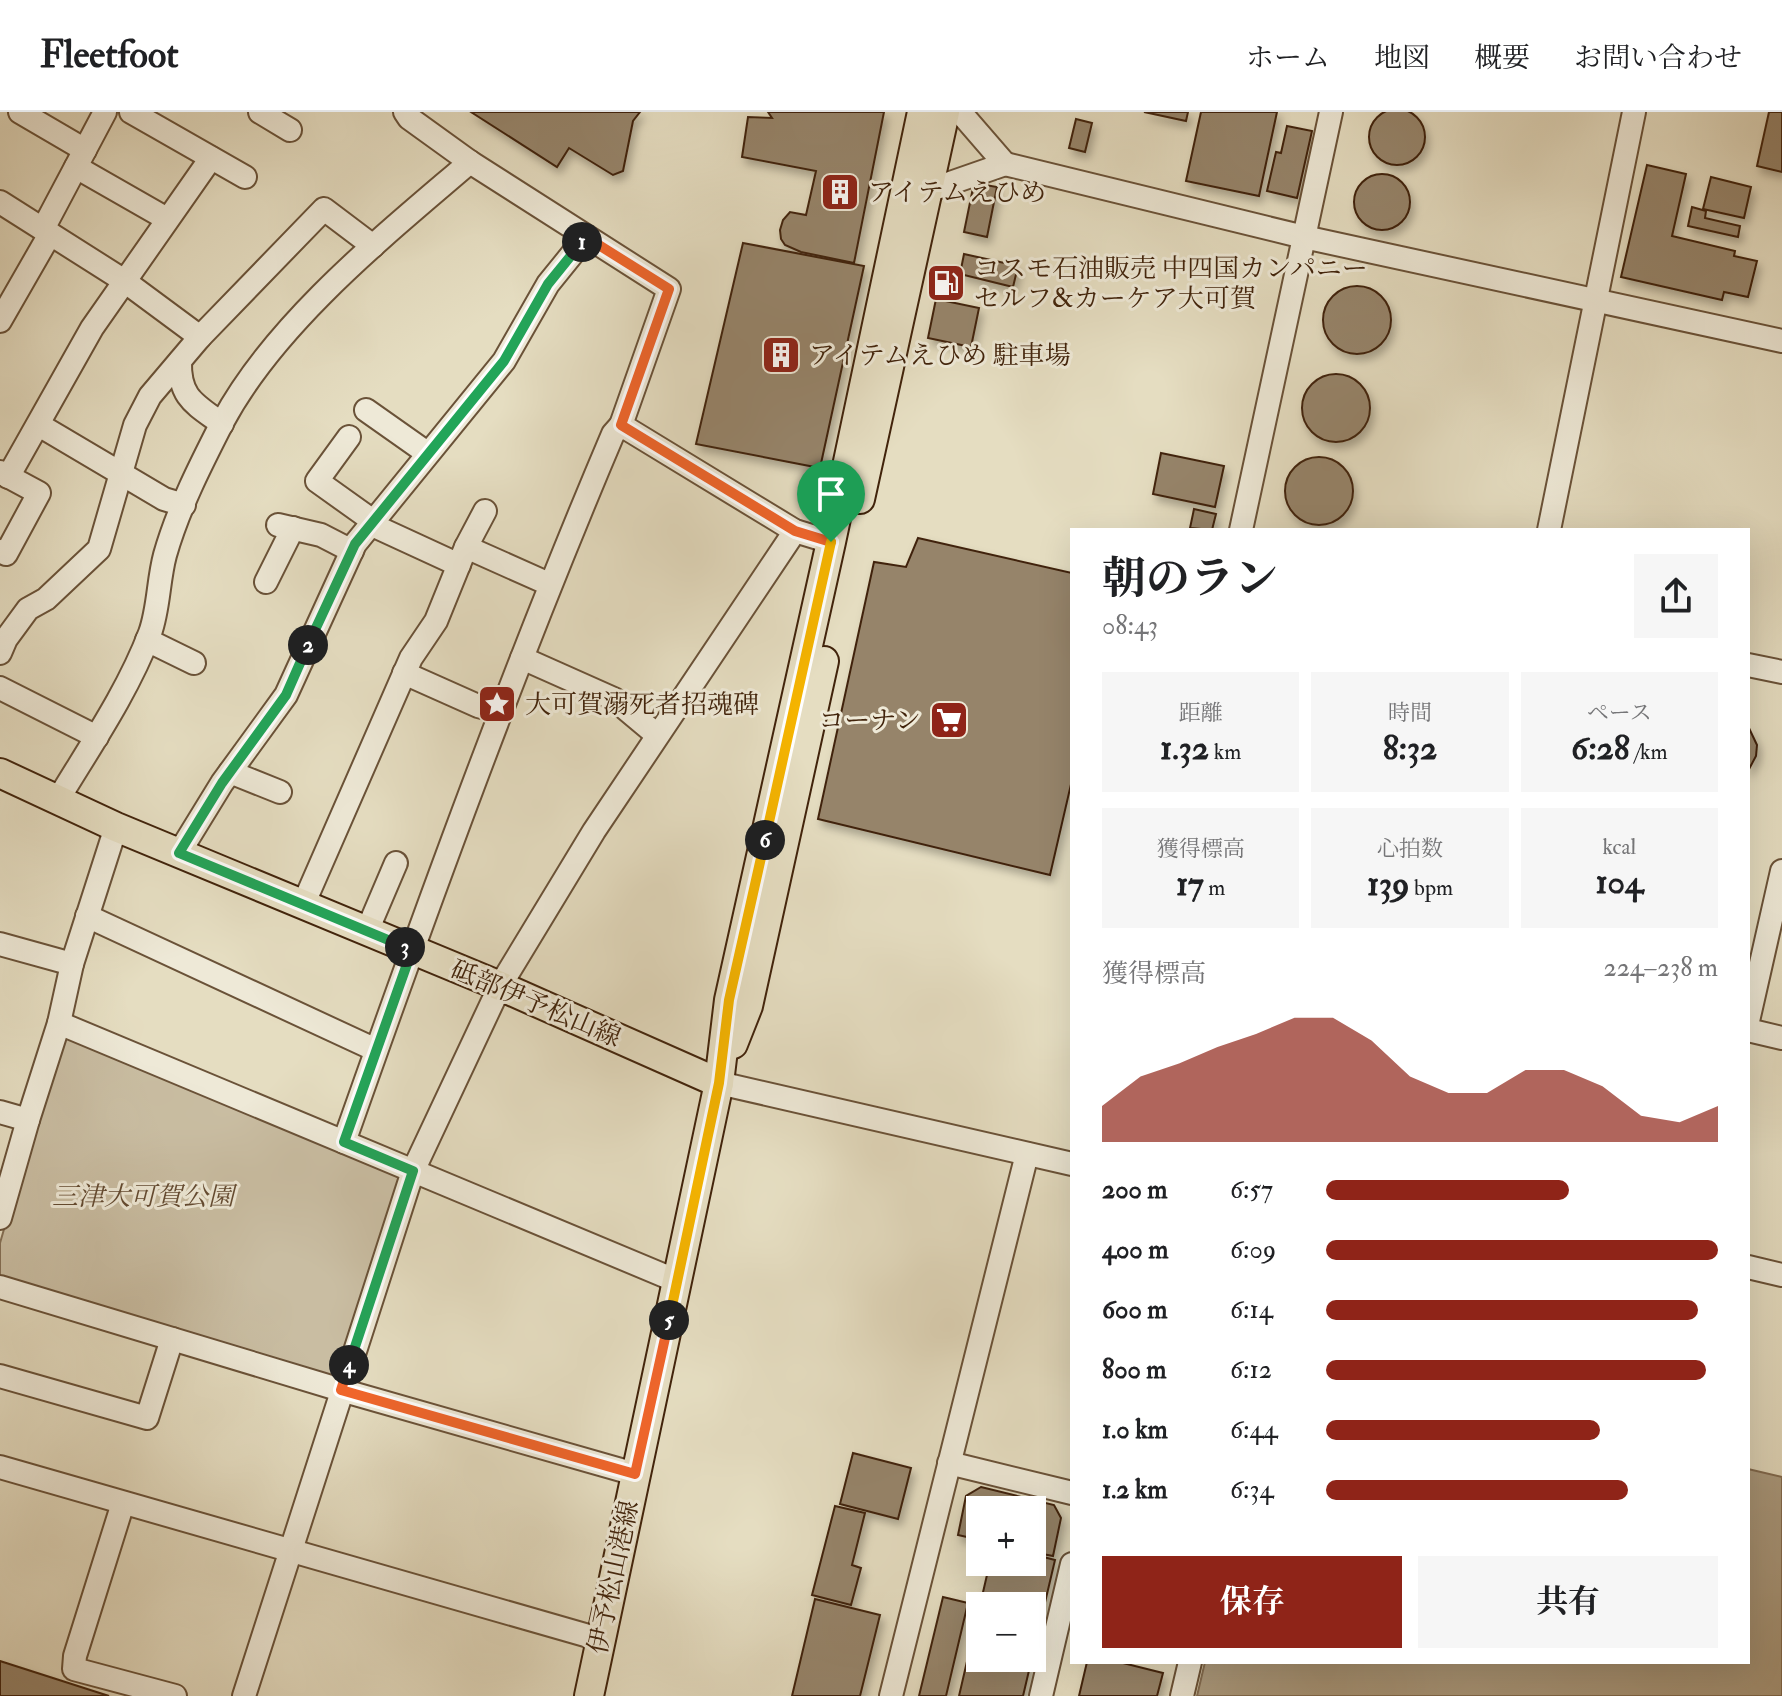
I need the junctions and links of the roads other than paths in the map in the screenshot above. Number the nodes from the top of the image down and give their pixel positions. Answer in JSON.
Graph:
{"nodes":[{"id":1,"x":20,"y":112,"type":"edge"},
{"id":2,"x":131,"y":112,"type":"edge"},
{"id":3,"x":260,"y":112,"type":"edge"},
{"id":4,"x":405,"y":112,"type":"edge"},
{"id":5,"x":922,"y":112,"type":"edge"},
{"id":6,"x":945,"y":112,"type":"edge"},
{"id":7,"x":960,"y":112,"type":"edge"},
{"id":8,"x":1331,"y":112,"type":"edge"},
{"id":9,"x":1634,"y":112,"type":"edge"},
{"id":10,"x":96,"y":115,"type":"edge"},
{"id":11,"x":290,"y":130,"type":"dead end"},
{"id":12,"x":80,"y":158,"type":"junction"},
{"id":13,"x":211,"y":158,"type":"junction"},
{"id":14,"x":470,"y":162,"type":"junction"},
{"id":15,"x":1005,"y":164,"type":"junction"},
{"id":16,"x":245,"y":177,"type":"dead end"},
{"id":17,"x":928,"y":187,"type":"junction"},
{"id":18,"x":2,"y":209,"type":"edge"},
{"id":19,"x":167,"y":219,"type":"junction"},
{"id":20,"x":46,"y":232,"type":"junction"},
{"id":21,"x":586,"y":237,"type":"junction"},
{"id":22,"x":1304,"y":237,"type":"junction"},
{"id":23,"x":373,"y":246,"type":"junction"},
{"id":24,"x":123,"y":280,"type":"junction"},
{"id":25,"x":1596,"y":300,"type":"junction"},
{"id":26,"x":0,"y":321,"type":"edge"},
{"id":27,"x":200,"y":337,"type":"junction"},
{"id":28,"x":1782,"y":341,"type":"edge"},
{"id":29,"x":180,"y":361,"type":"junction"},
{"id":30,"x":366,"y":410,"type":"dead end"},
{"id":31,"x":222,"y":424,"type":"junction"},
{"id":32,"x":39,"y":425,"type":"junction"},
{"id":33,"x":621,"y":425,"type":"junction"},
{"id":34,"x":349,"y":437,"type":"dead end"},
{"id":35,"x":427,"y":453,"type":"junction"},
{"id":36,"x":121,"y":473,"type":"junction"},
{"id":37,"x":4,"y":475,"type":"edge"},
{"id":38,"x":184,"y":505,"type":"junction"},
{"id":39,"x":485,"y":511,"type":"dead end"},
{"id":40,"x":372,"y":523,"type":"junction"},
{"id":41,"x":1241,"y":528,"type":"edge"},
{"id":42,"x":1549,"y":528,"type":"edge"},
{"id":43,"x":795,"y":531,"type":"junction"},
{"id":44,"x":831,"y":542,"type":"junction"},
{"id":45,"x":0,"y":551,"type":"edge"},
{"id":46,"x":352,"y":551,"type":"junction"},
{"id":47,"x":463,"y":556,"type":"junction"},
{"id":48,"x":266,"y":582,"type":"dead end"},
{"id":49,"x":549,"y":584,"type":"junction"},
{"id":50,"x":147,"y":640,"type":"junction"},
{"id":51,"x":0,"y":653,"type":"edge"},
{"id":52,"x":522,"y":658,"type":"junction"},
{"id":53,"x":194,"y":663,"type":"dead end"},
{"id":54,"x":1750,"y":665,"type":"edge"},
{"id":55,"x":1782,"y":672,"type":"edge"},
{"id":56,"x":404,"y":673,"type":"junction"},
{"id":57,"x":0,"y":688,"type":"edge"},
{"id":58,"x":501,"y":712,"type":"junction"},
{"id":59,"x":657,"y":735,"type":"junction"},
{"id":60,"x":97,"y":737,"type":"junction"},
{"id":61,"x":230,"y":772,"type":"junction"},
{"id":62,"x":0,"y":773,"type":"edge"},
{"id":63,"x":280,"y":792,"type":"dead end"},
{"id":64,"x":59,"y":798,"type":"junction"},
{"id":65,"x":116,"y":827,"type":"junction"},
{"id":66,"x":179,"y":853,"type":"junction"},
{"id":67,"x":396,"y":863,"type":"dead end"},
{"id":68,"x":1782,"y":871,"type":"edge"},
{"id":69,"x":303,"y":905,"type":"junction"},
{"id":70,"x":87,"y":916,"type":"junction"},
{"id":71,"x":367,"y":931,"type":"junction"},
{"id":72,"x":0,"y":944,"type":"edge"},
{"id":73,"x":412,"y":950,"type":"junction"},
{"id":74,"x":72,"y":964,"type":"junction"},
{"id":75,"x":500,"y":986,"type":"junction"},
{"id":76,"x":1750,"y":1012,"type":"edge"},
{"id":77,"x":59,"y":1023,"type":"junction"},
{"id":78,"x":1750,"y":1030,"type":"edge"},
{"id":79,"x":1782,"y":1038,"type":"edge"},
{"id":80,"x":376,"y":1050,"type":"junction"},
{"id":81,"x":719,"y":1083,"type":"junction"},
{"id":82,"x":0,"y":1112,"type":"edge"},
{"id":83,"x":28,"y":1120,"type":"junction"},
{"id":84,"x":344,"y":1142,"type":"junction"},
{"id":85,"x":1027,"y":1154,"type":"junction"},
{"id":86,"x":8,"y":1159,"type":"edge"},
{"id":87,"x":1070,"y":1164,"type":"edge"},
{"id":88,"x":413,"y":1171,"type":"junction"},
{"id":89,"x":0,"y":1218,"type":"edge"},
{"id":90,"x":1750,"y":1267,"type":"edge"},
{"id":91,"x":1782,"y":1275,"type":"edge"},
{"id":92,"x":677,"y":1281,"type":"junction"},
{"id":93,"x":0,"y":1287,"type":"edge"},
{"id":94,"x":172,"y":1339,"type":"junction"},
{"id":95,"x":0,"y":1376,"type":"edge"},
{"id":96,"x":341,"y":1390,"type":"junction"},
{"id":97,"x":949,"y":1463,"type":"junction"},
{"id":98,"x":0,"y":1467,"type":"edge"},
{"id":99,"x":635,"y":1474,"type":"junction"},
{"id":100,"x":1070,"y":1493,"type":"edge"},
{"id":101,"x":123,"y":1503,"type":"junction"},
{"id":102,"x":290,"y":1550,"type":"junction"},
{"id":103,"x":1070,"y":1573,"type":"edge"},
{"id":104,"x":599,"y":1639,"type":"junction"},
{"id":105,"x":1190,"y":1664,"type":"edge"},
{"id":106,"x":175,"y":1696,"type":"edge"},
{"id":107,"x":244,"y":1696,"type":"edge"},
{"id":108,"x":589,"y":1696,"type":"edge"},
{"id":109,"x":891,"y":1696,"type":"edge"},
{"id":110,"x":1041,"y":1696,"type":"edge"},
{"id":111,"x":1182,"y":1696,"type":"edge"}],
"edges":[{"from":1,"to":12,"type":"street"},
{"from":2,"to":13,"type":"street"},
{"from":3,"to":11,"type":"street"},
{"from":4,"to":14,"type":"street"},
{"from":5,"to":44,"type":"main road","name":"伊予松山港線"},
{"from":6,"to":17,"type":"main road","name":"伊予松山港線"},
{"from":7,"to":15,"type":"street"},
{"from":8,"to":22,"type":"street"},
{"from":9,"to":25,"type":"street"},
{"from":10,"to":12,"type":"street"},
{"from":12,"to":19,"type":"street"},
{"from":12,"to":20,"type":"street"},
{"from":13,"to":16,"type":"street"},
{"from":13,"to":19,"type":"street"},
{"from":14,"to":21,"type":"street"},
{"from":14,"to":23,"type":"street"},
{"from":15,"to":17,"type":"street"},
{"from":15,"to":22,"type":"street"},
{"from":17,"to":81,"type":"main road","name":"伊予松山港線"},
{"from":18,"to":20,"type":"street"},
{"from":19,"to":24,"type":"street"},
{"from":20,"to":24,"type":"street"},
{"from":20,"to":26,"type":"street"},
{"from":21,"to":33,"type":"street"},
{"from":21,"to":35,"type":"street"},
{"from":22,"to":25,"type":"street"},
{"from":22,"to":41,"type":"street"},
{"from":23,"to":27,"type":"street"},
{"from":23,"to":31,"type":"street"},
{"from":24,"to":27,"type":"street"},
{"from":24,"to":32,"type":"street"},
{"from":25,"to":28,"type":"street"},
{"from":25,"to":42,"type":"street"},
{"from":27,"to":29,"type":"street"},
{"from":29,"to":31,"type":"street"},
{"from":29,"to":36,"type":"street"},
{"from":30,"to":35,"type":"street"},
{"from":31,"to":38,"type":"street"},
{"from":32,"to":36,"type":"street"},
{"from":32,"to":37,"type":"street"},
{"from":33,"to":43,"type":"street"},
{"from":33,"to":49,"type":"street"},
{"from":34,"to":40,"type":"street"},
{"from":35,"to":40,"type":"street"},
{"from":36,"to":38,"type":"street"},
{"from":36,"to":51,"type":"street"},
{"from":37,"to":45,"type":"street"},
{"from":38,"to":50,"type":"street"},
{"from":39,"to":47,"type":"street"},
{"from":40,"to":46,"type":"street"},
{"from":40,"to":47,"type":"street"},
{"from":43,"to":44,"type":"street"},
{"from":43,"to":59,"type":"street"},
{"from":44,"to":81,"type":"main road","name":"伊予松山港線"},
{"from":46,"to":48,"type":"street"},
{"from":46,"to":61,"type":"street"},
{"from":47,"to":49,"type":"street"},
{"from":47,"to":56,"type":"street"},
{"from":49,"to":52,"type":"street"},
{"from":50,"to":53,"type":"street"},
{"from":50,"to":60,"type":"street"},
{"from":52,"to":58,"type":"street"},
{"from":52,"to":59,"type":"street"},
{"from":54,"to":55,"type":"street"},
{"from":56,"to":58,"type":"street"},
{"from":56,"to":69,"type":"street"},
{"from":57,"to":60,"type":"street"},
{"from":58,"to":73,"type":"street"},
{"from":59,"to":75,"type":"street"},
{"from":60,"to":64,"type":"street"},
{"from":61,"to":63,"type":"street"},
{"from":61,"to":66,"type":"street"},
{"from":62,"to":64,"type":"main road","name":"砥部伊予松山線"},
{"from":64,"to":65,"type":"main road","name":"砥部伊予松山線"},
{"from":65,"to":66,"type":"main road","name":"砥部伊予松山線"},
{"from":65,"to":70,"type":"street"},
{"from":66,"to":69,"type":"main road","name":"砥部伊予松山線"},
{"from":67,"to":71,"type":"street"},
{"from":68,"to":76,"type":"street"},
{"from":69,"to":71,"type":"main road","name":"砥部伊予松山線"},
{"from":70,"to":74,"type":"street"},
{"from":70,"to":80,"type":"street"},
{"from":71,"to":73,"type":"main road","name":"砥部伊予松山線"},
{"from":72,"to":74,"type":"street"},
{"from":73,"to":75,"type":"main road","name":"砥部伊予松山線"},
{"from":73,"to":80,"type":"street"},
{"from":74,"to":77,"type":"street"},
{"from":75,"to":81,"type":"main road","name":"砥部伊予松山線"},
{"from":75,"to":88,"type":"street"},
{"from":77,"to":83,"type":"street"},
{"from":77,"to":84,"type":"street"},
{"from":78,"to":79,"type":"street"},
{"from":80,"to":84,"type":"street"},
{"from":81,"to":85,"type":"street"},
{"from":81,"to":92,"type":"main road","name":"伊予松山港線"},
{"from":82,"to":83,"type":"street"},
{"from":83,"to":86,"type":"street"},
{"from":84,"to":88,"type":"street"},
{"from":85,"to":87,"type":"street"},
{"from":85,"to":97,"type":"street"},
{"from":86,"to":89,"type":"street"},
{"from":88,"to":92,"type":"street"},
{"from":88,"to":96,"type":"street"},
{"from":90,"to":91,"type":"street"},
{"from":92,"to":99,"type":"main road","name":"伊予松山港線"},
{"from":93,"to":94,"type":"street"},
{"from":94,"to":95,"type":"street"},
{"from":94,"to":96,"type":"street"},
{"from":96,"to":99,"type":"street"},
{"from":96,"to":102,"type":"street"},
{"from":97,"to":100,"type":"street"},
{"from":97,"to":109,"type":"street"},
{"from":98,"to":101,"type":"street"},
{"from":99,"to":104,"type":"main road","name":"伊予松山港線"},
{"from":101,"to":102,"type":"street"},
{"from":101,"to":106,"type":"street"},
{"from":102,"to":104,"type":"street"},
{"from":102,"to":107,"type":"street"},
{"from":103,"to":110,"type":"street"},
{"from":104,"to":108,"type":"main road","name":"伊予松山港線"},
{"from":105,"to":111,"type":"street"}]}
